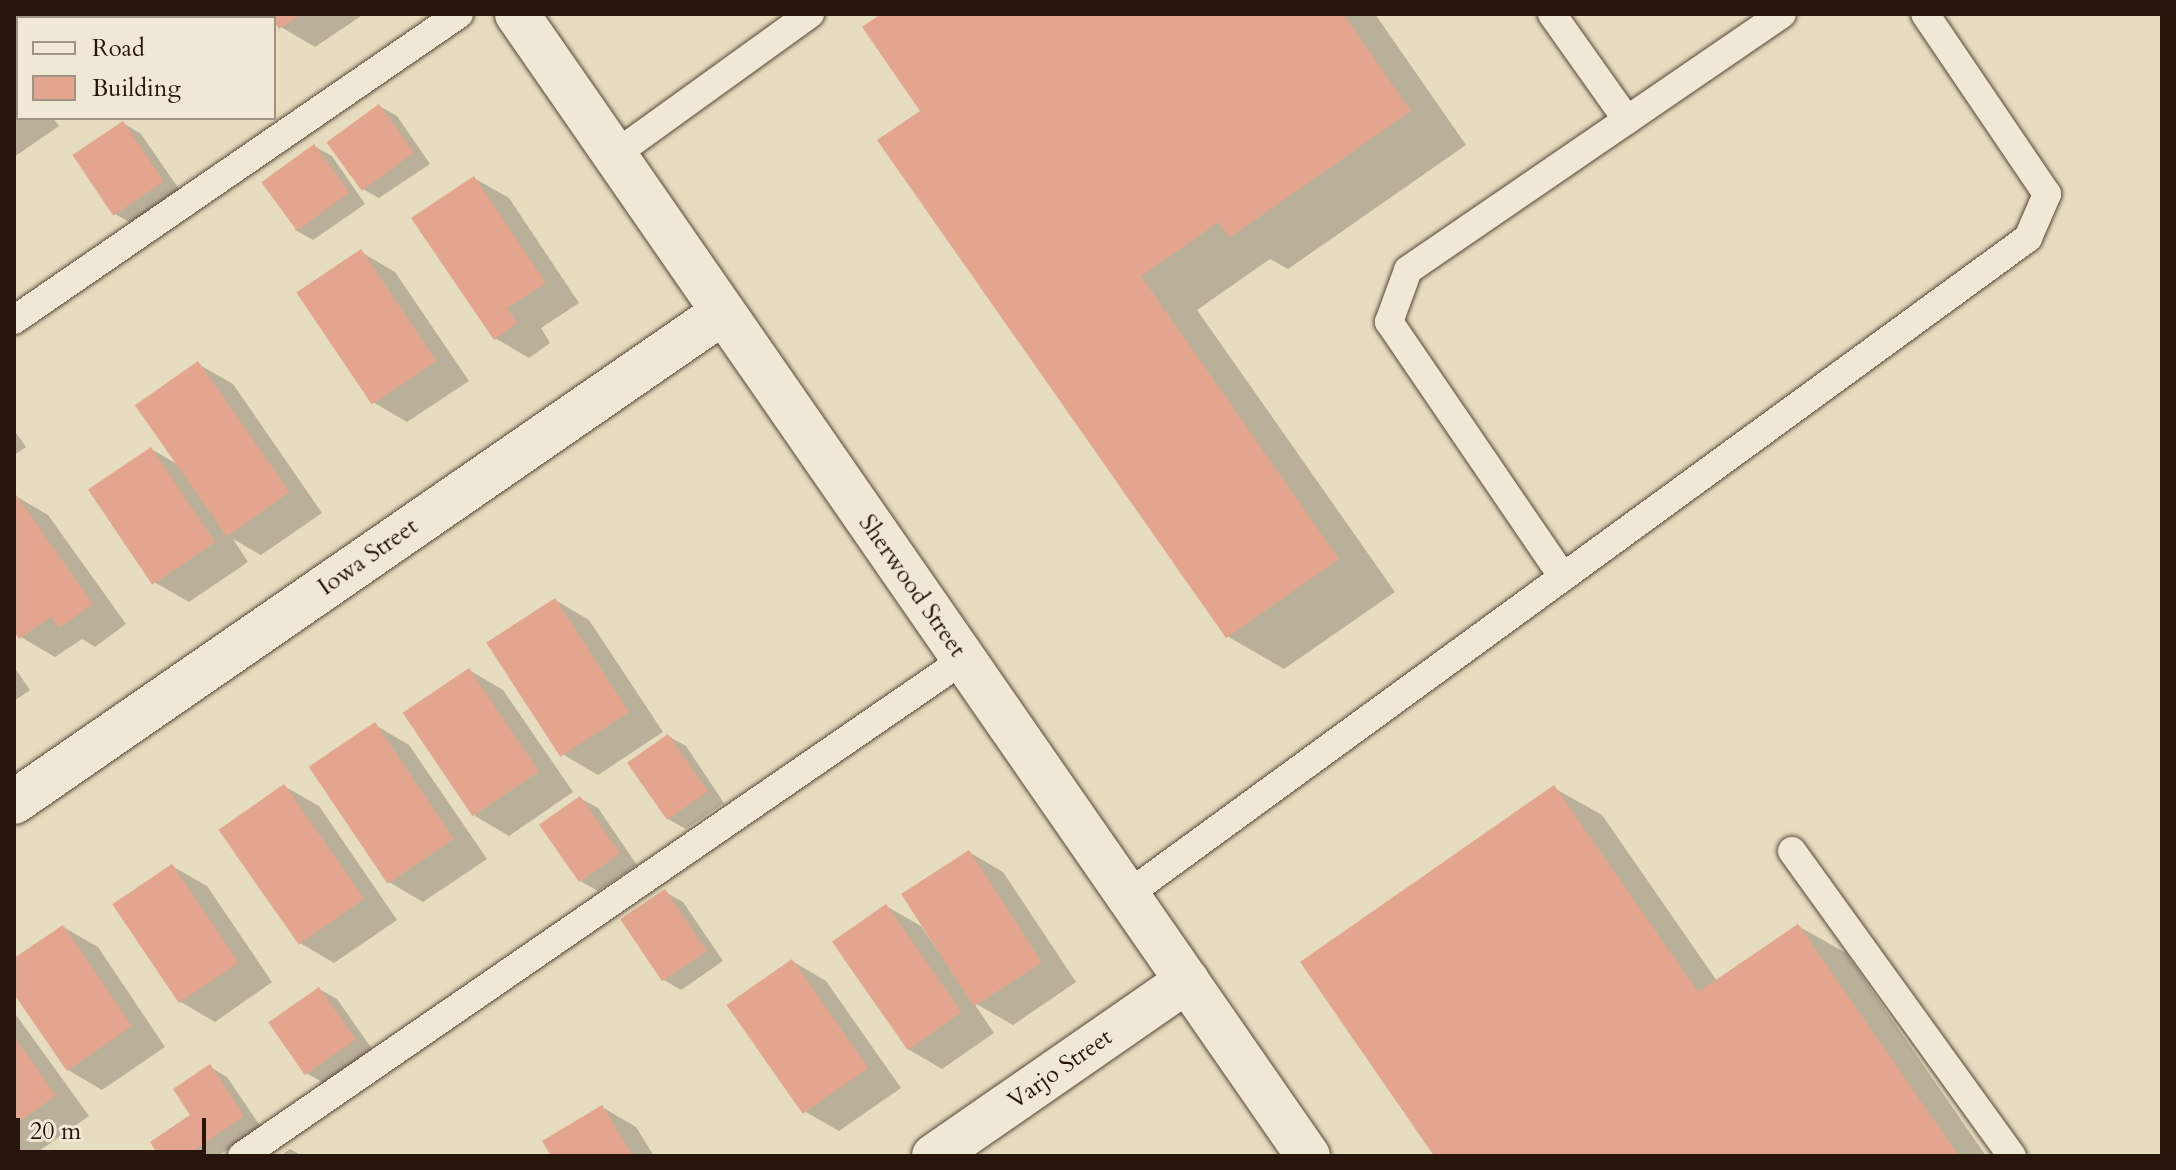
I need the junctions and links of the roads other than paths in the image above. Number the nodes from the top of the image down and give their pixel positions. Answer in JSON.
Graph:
{"nodes":[{"id":1,"x":459,"y":14,"type":"edge"},
{"id":2,"x":517,"y":14,"type":"edge"},
{"id":3,"x":810,"y":14,"type":"edge"},
{"id":4,"x":1552,"y":14,"type":"edge"},
{"id":5,"x":1782,"y":14,"type":"edge"},
{"id":6,"x":1925,"y":14,"type":"edge"},
{"id":7,"x":1627,"y":120,"type":"junction"},
{"id":8,"x":613,"y":156,"type":"junction"},
{"id":9,"x":722,"y":313,"type":"junction"},
{"id":10,"x":14,"y":320,"type":"edge"},
{"id":11,"x":1563,"y":577,"type":"junction"},
{"id":12,"x":963,"y":660,"type":"junction"},
{"id":13,"x":14,"y":802,"type":"edge"},
{"id":14,"x":1792,"y":851,"type":"dead end"},
{"id":15,"x":1127,"y":895,"type":"junction"},
{"id":16,"x":1187,"y":981,"type":"junction"},
{"id":17,"x":242,"y":1156,"type":"edge"},
{"id":18,"x":934,"y":1156,"type":"edge"},
{"id":19,"x":1308,"y":1156,"type":"edge"},
{"id":20,"x":2012,"y":1156,"type":"edge"}],
"edges":[{"from":1,"to":10,"type":"lane"},
{"from":2,"to":8,"type":"street","name":"Sherwood Street"},
{"from":3,"to":8,"type":"lane"},
{"from":4,"to":7,"type":"lane"},
{"from":5,"to":7,"type":"lane"},
{"from":6,"to":11,"type":"lane"},
{"from":7,"to":11,"type":"lane"},
{"from":8,"to":9,"type":"street","name":"Sherwood Street"},
{"from":9,"to":12,"type":"street","name":"Sherwood Street"},
{"from":9,"to":13,"type":"street","name":"Iowa Street"},
{"from":11,"to":15,"type":"lane"},
{"from":12,"to":15,"type":"street","name":"Sherwood Street"},
{"from":12,"to":17,"type":"lane"},
{"from":14,"to":20,"type":"lane"},
{"from":15,"to":16,"type":"street","name":"Sherwood Street"},
{"from":16,"to":18,"type":"street","name":"Varjo Street"},
{"from":16,"to":19,"type":"street","name":"Sherwood Street"}]}
